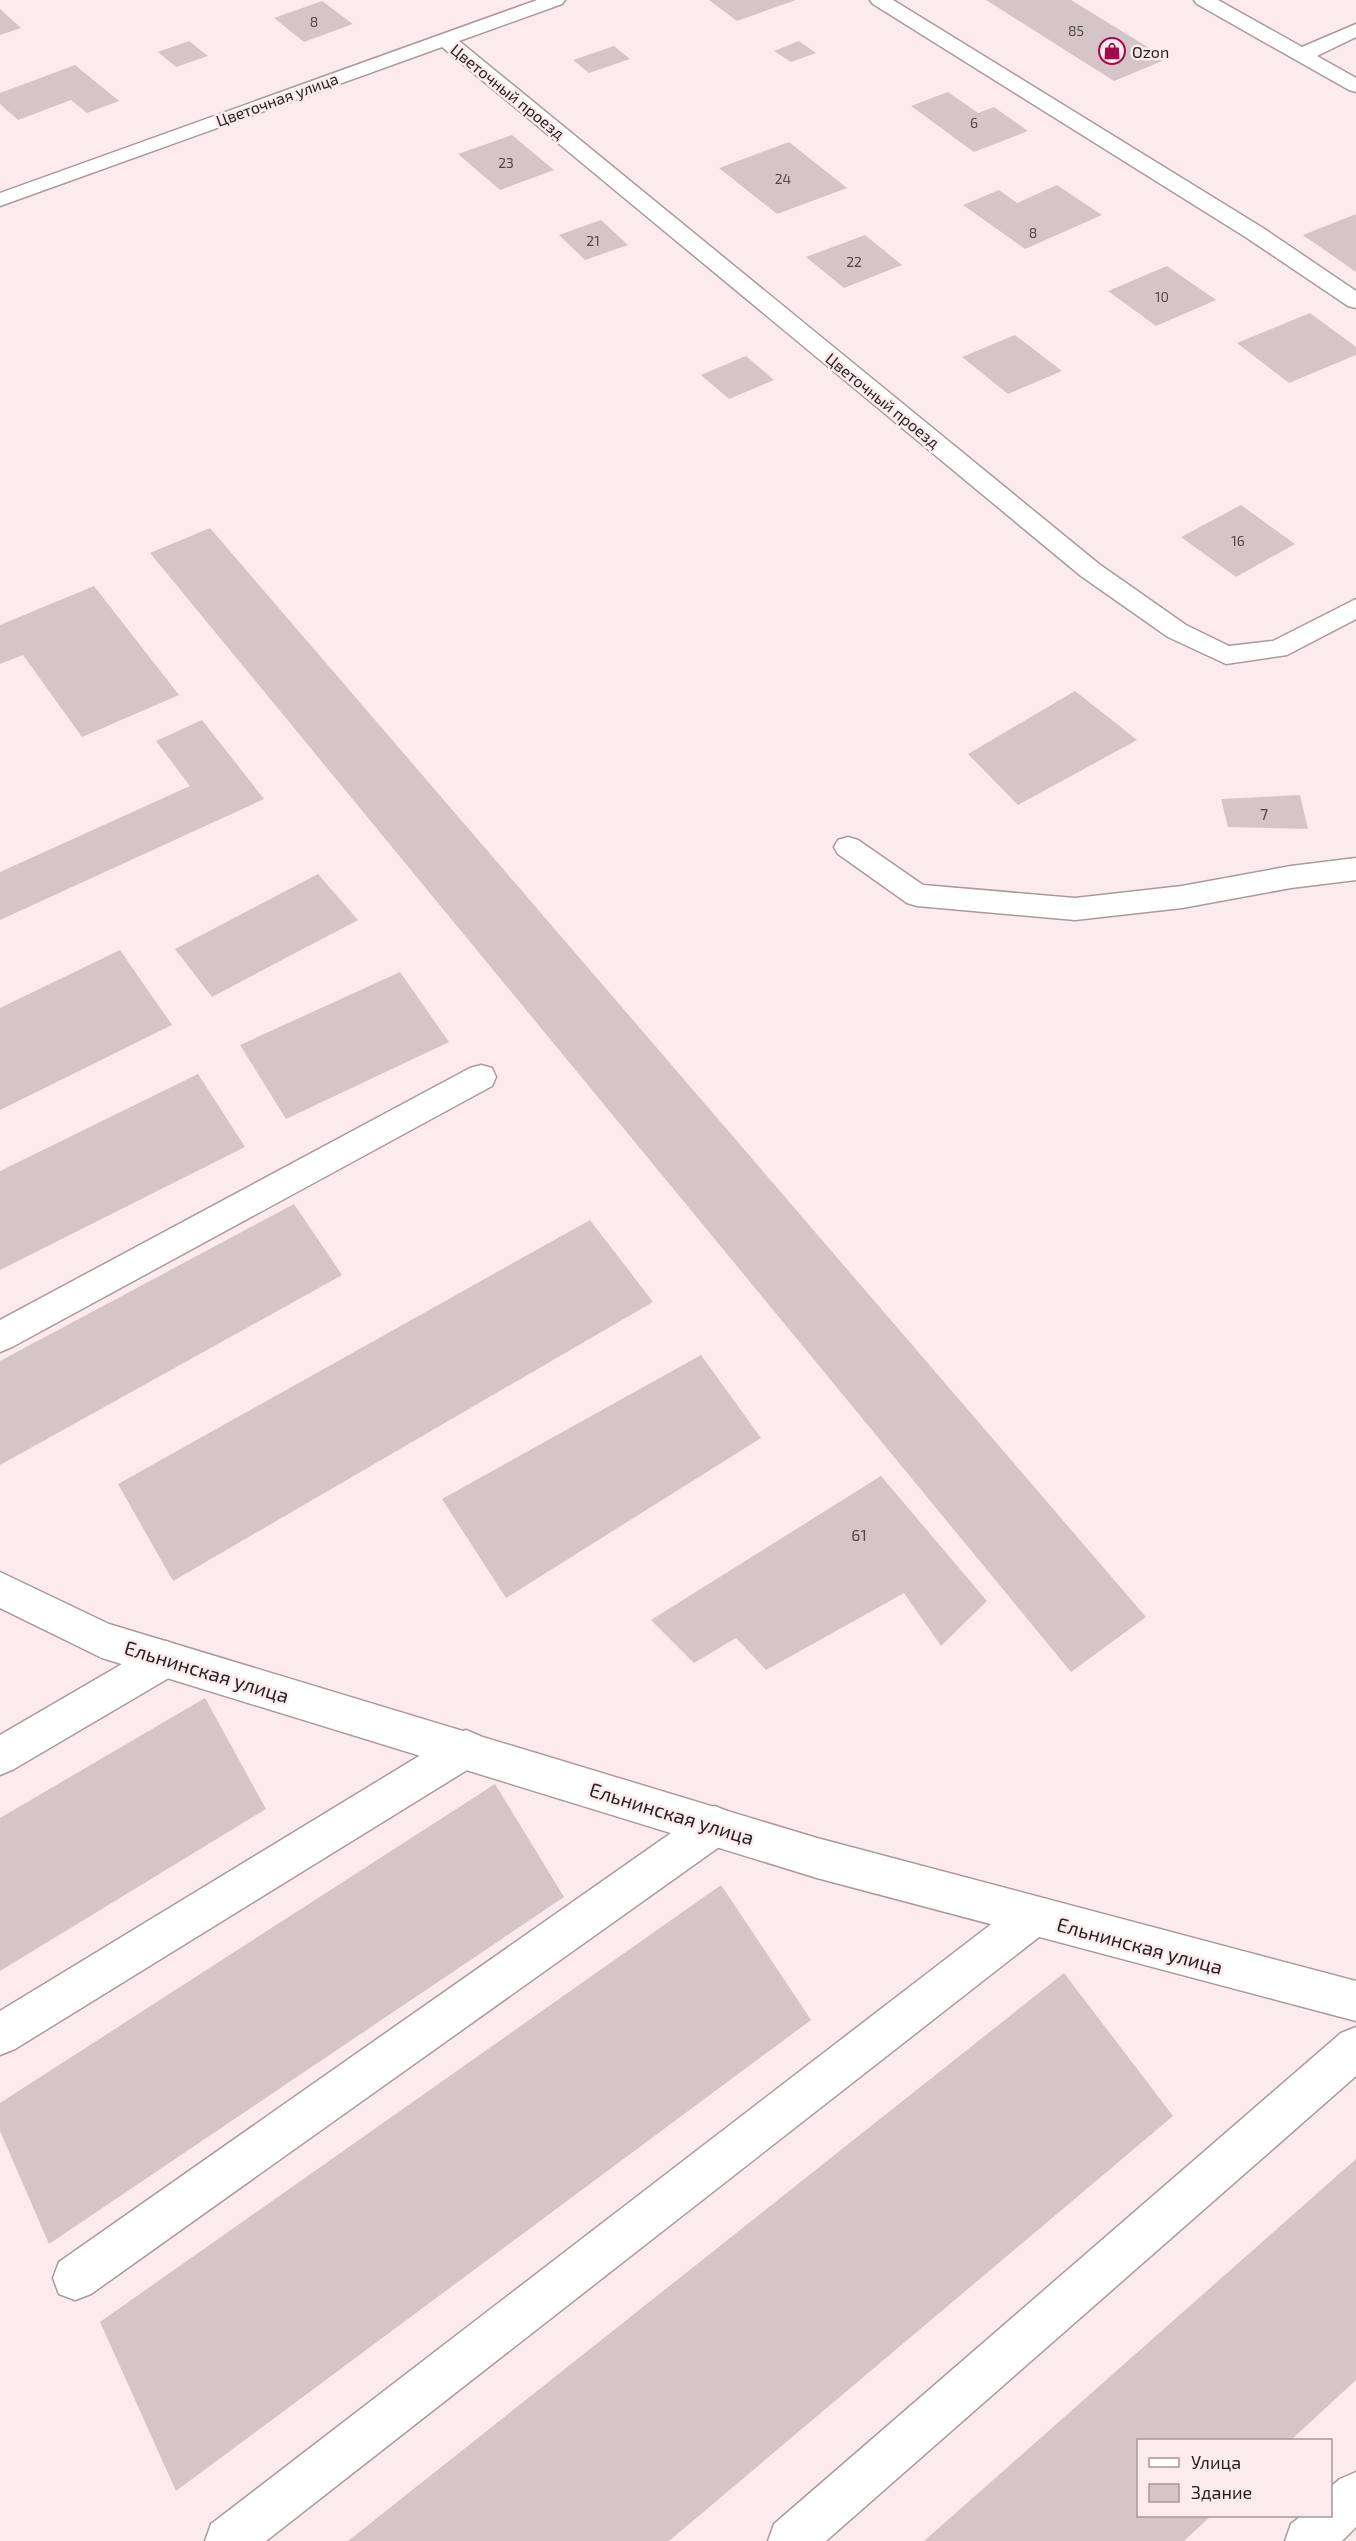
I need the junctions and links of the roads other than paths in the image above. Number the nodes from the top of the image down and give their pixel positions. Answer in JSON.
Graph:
{"nodes":[{"id":1,"x":555,"y":0,"type":"edge"},
{"id":2,"x":880,"y":0,"type":"edge"},
{"id":3,"x":1204,"y":0,"type":"edge"},
{"id":4,"x":1356,"y":30,"type":"edge"},
{"id":5,"x":444,"y":39,"type":"junction"},
{"id":6,"x":1302,"y":56,"type":"junction"},
{"id":7,"x":1356,"y":86,"type":"edge"},
{"id":8,"x":0,"y":200,"type":"edge"},
{"id":9,"x":1356,"y":301,"type":"edge"},
{"id":10,"x":1356,"y":608,"type":"edge"},
{"id":11,"x":848,"y":847,"type":"dead end"},
{"id":12,"x":1356,"y":869,"type":"edge"},
{"id":13,"x":481,"y":1077,"type":"dead end"},
{"id":14,"x":0,"y":1337,"type":"edge"},
{"id":15,"x":0,"y":1589,"type":"edge"},
{"id":16,"x":166,"y":1659,"type":"junction"},
{"id":17,"x":466,"y":1749,"type":"junction"},
{"id":18,"x":0,"y":1756,"type":"edge"},
{"id":19,"x":715,"y":1826,"type":"junction"},
{"id":20,"x":1035,"y":1916,"type":"junction"},
{"id":21,"x":1356,"y":2001,"type":"edge"},
{"id":22,"x":0,"y":2034,"type":"edge"},
{"id":23,"x":1356,"y":2048,"type":"edge"},
{"id":24,"x":75,"y":2278,"type":"dead end"},
{"id":25,"x":1356,"y":2495,"type":"edge"},
{"id":26,"x":228,"y":2541,"type":"edge"},
{"id":27,"x":791,"y":2541,"type":"edge"},
{"id":28,"x":1308,"y":2541,"type":"edge"}],
"edges":[{"from":1,"to":5,"type":"street","name":"Цветочная улица"},
{"from":2,"to":9,"type":"street"},
{"from":3,"to":6,"type":"street"},
{"from":4,"to":6,"type":"street"},
{"from":5,"to":8,"type":"street","name":"Цветочная улица"},
{"from":5,"to":10,"type":"street","name":"Цветочный проезд"},
{"from":6,"to":7,"type":"street"},
{"from":11,"to":12,"type":"street"},
{"from":13,"to":14,"type":"street"},
{"from":15,"to":16,"type":"street","name":"Ельнинская улица"},
{"from":16,"to":17,"type":"street","name":"Ельнинская улица"},
{"from":16,"to":18,"type":"street"},
{"from":17,"to":19,"type":"street","name":"Ельнинская улица"},
{"from":17,"to":22,"type":"street"},
{"from":19,"to":20,"type":"street","name":"Ельнинская улица"},
{"from":19,"to":24,"type":"street"},
{"from":20,"to":21,"type":"street","name":"Ельнинская улица"},
{"from":20,"to":26,"type":"street"},
{"from":23,"to":27,"type":"street"},
{"from":25,"to":28,"type":"street"}]}
